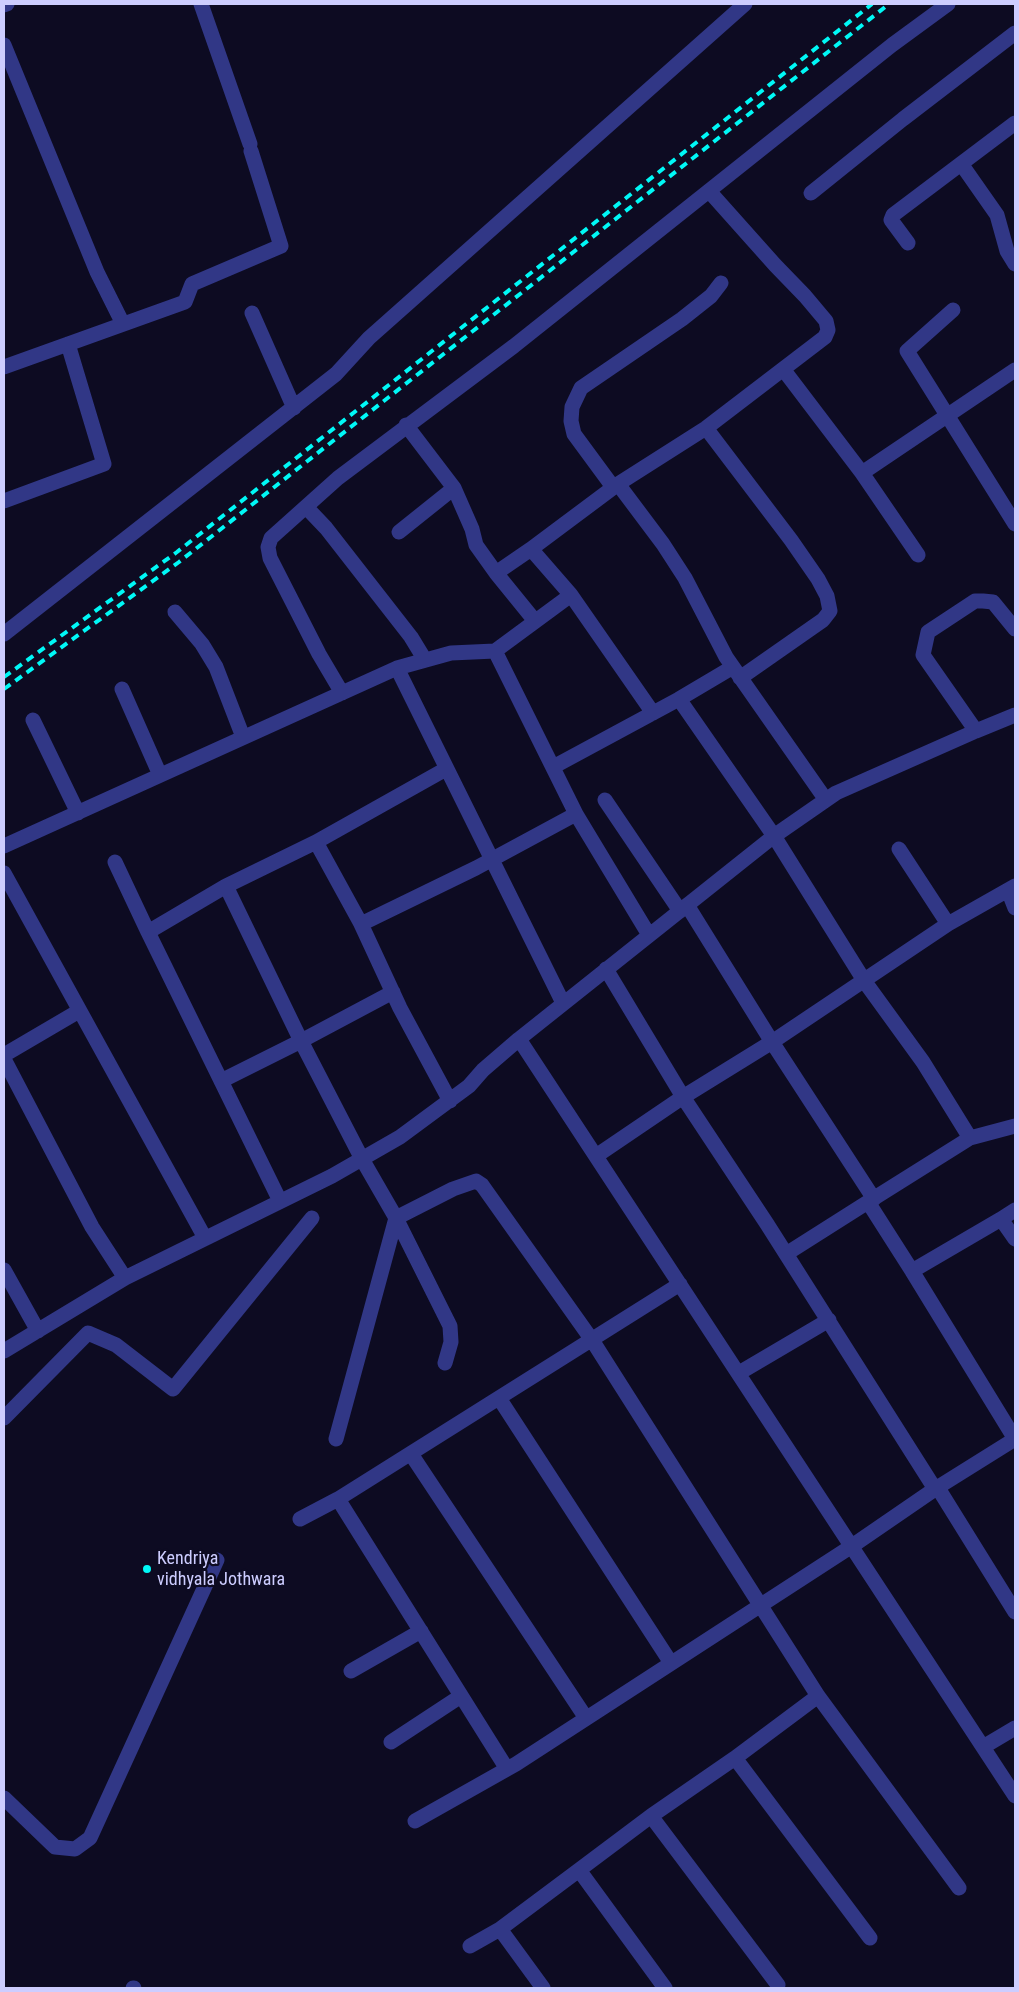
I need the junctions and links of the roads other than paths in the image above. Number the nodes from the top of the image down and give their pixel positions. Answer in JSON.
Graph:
{"nodes":[{"id":1,"x":202,"y":4,"type":"edge"},
{"id":2,"x":745,"y":4,"type":"edge"},
{"id":3,"x":948,"y":4,"type":"edge"},
{"id":4,"x":1015,"y":33,"type":"edge"},
{"id":5,"x":4,"y":46,"type":"edge"},
{"id":6,"x":1015,"y":123,"type":"edge"},
{"id":7,"x":962,"y":165,"type":"junction"},
{"id":8,"x":710,"y":191,"type":"junction"},
{"id":9,"x":811,"y":193,"type":"dead end"},
{"id":10,"x":908,"y":243,"type":"dead end"},
{"id":11,"x":1015,"y":264,"type":"edge"},
{"id":12,"x":721,"y":283,"type":"dead end"},
{"id":13,"x":954,"y":310,"type":"dead end"},
{"id":14,"x":252,"y":313,"type":"dead end"},
{"id":15,"x":124,"y":324,"type":"junction"},
{"id":16,"x":68,"y":344,"type":"junction"},
{"id":17,"x":4,"y":367,"type":"edge"},
{"id":18,"x":784,"y":369,"type":"junction"},
{"id":19,"x":1015,"y":370,"type":"edge"},
{"id":20,"x":294,"y":408,"type":"junction"},
{"id":21,"x":947,"y":415,"type":"junction"},
{"id":22,"x":406,"y":425,"type":"junction"},
{"id":23,"x":706,"y":428,"type":"junction"},
{"id":24,"x":862,"y":473,"type":"junction"},
{"id":25,"x":616,"y":485,"type":"junction"},
{"id":26,"x":454,"y":488,"type":"junction"},
{"id":27,"x":4,"y":501,"type":"edge"},
{"id":28,"x":306,"y":507,"type":"junction"},
{"id":29,"x":1015,"y":524,"type":"edge"},
{"id":30,"x":399,"y":532,"type":"dead end"},
{"id":31,"x":530,"y":550,"type":"junction"},
{"id":32,"x":918,"y":555,"type":"dead end"},
{"id":33,"x":496,"y":573,"type":"junction"},
{"id":34,"x":571,"y":595,"type":"junction"},
{"id":35,"x":175,"y":612,"type":"dead end"},
{"id":36,"x":535,"y":621,"type":"junction"},
{"id":37,"x":1015,"y":629,"type":"edge"},
{"id":38,"x":4,"y":634,"type":"edge"},
{"id":39,"x":495,"y":651,"type":"junction"},
{"id":40,"x":425,"y":660,"type":"junction"},
{"id":41,"x":397,"y":668,"type":"junction"},
{"id":42,"x":736,"y":673,"type":"junction"},
{"id":43,"x":122,"y":689,"type":"dead end"},
{"id":44,"x":342,"y":693,"type":"junction"},
{"id":45,"x":679,"y":699,"type":"junction"},
{"id":46,"x":653,"y":713,"type":"junction"},
{"id":47,"x":1015,"y":715,"type":"edge"},
{"id":48,"x":33,"y":720,"type":"dead end"},
{"id":49,"x":976,"y":730,"type":"junction"},
{"id":50,"x":243,"y":737,"type":"junction"},
{"id":51,"x":553,"y":767,"type":"junction"},
{"id":52,"x":446,"y":769,"type":"junction"},
{"id":53,"x":160,"y":775,"type":"junction"},
{"id":54,"x":605,"y":800,"type":"dead end"},
{"id":55,"x":826,"y":800,"type":"junction"},
{"id":56,"x":78,"y":812,"type":"junction"},
{"id":57,"x":576,"y":814,"type":"junction"},
{"id":58,"x":774,"y":836,"type":"junction"},
{"id":59,"x":316,"y":842,"type":"junction"},
{"id":60,"x":4,"y":846,"type":"edge"},
{"id":61,"x":899,"y":849,"type":"dead end"},
{"id":62,"x":492,"y":860,"type":"junction"},
{"id":63,"x":115,"y":862,"type":"dead end"},
{"id":64,"x":4,"y":873,"type":"edge"},
{"id":65,"x":226,"y":886,"type":"junction"},
{"id":66,"x":1012,"y":888,"type":"edge"},
{"id":67,"x":683,"y":908,"type":"junction"},
{"id":68,"x":1015,"y":908,"type":"edge"},
{"id":69,"x":360,"y":924,"type":"junction"},
{"id":70,"x":948,"y":924,"type":"junction"},
{"id":71,"x":148,"y":932,"type":"junction"},
{"id":72,"x":649,"y":935,"type":"junction"},
{"id":73,"x":606,"y":969,"type":"junction"},
{"id":74,"x":865,"y":982,"type":"junction"},
{"id":75,"x":393,"y":992,"type":"junction"},
{"id":76,"x":563,"y":1003,"type":"junction"},
{"id":77,"x":79,"y":1012,"type":"junction"},
{"id":78,"x":520,"y":1039,"type":"junction"},
{"id":79,"x":301,"y":1041,"type":"junction"},
{"id":80,"x":772,"y":1042,"type":"junction"},
{"id":81,"x":4,"y":1055,"type":"edge"},
{"id":82,"x":4,"y":1059,"type":"edge"},
{"id":83,"x":220,"y":1081,"type":"junction"},
{"id":84,"x":683,"y":1097,"type":"junction"},
{"id":85,"x":450,"y":1101,"type":"junction"},
{"id":86,"x":1012,"y":1125,"type":"edge"},
{"id":87,"x":970,"y":1138,"type":"junction"},
{"id":88,"x":596,"y":1156,"type":"junction"},
{"id":89,"x":362,"y":1159,"type":"junction"},
{"id":90,"x":280,"y":1201,"type":"junction"},
{"id":91,"x":871,"y":1201,"type":"junction"},
{"id":92,"x":1015,"y":1210,"type":"edge"},
{"id":93,"x":312,"y":1218,"type":"dead end"},
{"id":94,"x":396,"y":1218,"type":"junction"},
{"id":95,"x":1002,"y":1219,"type":"junction"},
{"id":96,"x":205,"y":1238,"type":"junction"},
{"id":97,"x":1015,"y":1239,"type":"edge"},
{"id":98,"x":786,"y":1254,"type":"junction"},
{"id":99,"x":4,"y":1270,"type":"edge"},
{"id":100,"x":912,"y":1271,"type":"junction"},
{"id":101,"x":125,"y":1278,"type":"junction"},
{"id":102,"x":680,"y":1284,"type":"junction"},
{"id":103,"x":829,"y":1320,"type":"junction"},
{"id":104,"x":38,"y":1331,"type":"junction"},
{"id":105,"x":592,"y":1340,"type":"junction"},
{"id":106,"x":4,"y":1351,"type":"edge"},
{"id":107,"x":445,"y":1362,"type":"dead end"},
{"id":108,"x":739,"y":1374,"type":"junction"},
{"id":109,"x":499,"y":1398,"type":"junction"},
{"id":110,"x":4,"y":1418,"type":"edge"},
{"id":111,"x":336,"y":1438,"type":"dead end"},
{"id":112,"x":411,"y":1454,"type":"junction"},
{"id":113,"x":937,"y":1489,"type":"junction"},
{"id":114,"x":338,"y":1499,"type":"junction"},
{"id":115,"x":300,"y":1519,"type":"dead end"},
{"id":116,"x":852,"y":1546,"type":"junction"},
{"id":117,"x":217,"y":1560,"type":"dead end"},
{"id":118,"x":760,"y":1606,"type":"junction"},
{"id":119,"x":1015,"y":1612,"type":"edge"},
{"id":120,"x":421,"y":1631,"type":"junction"},
{"id":121,"x":671,"y":1663,"type":"junction"},
{"id":122,"x":351,"y":1671,"type":"dead end"},
{"id":123,"x":462,"y":1696,"type":"junction"},
{"id":124,"x":818,"y":1696,"type":"junction"},
{"id":125,"x":586,"y":1718,"type":"junction"},
{"id":126,"x":1015,"y":1728,"type":"edge"},
{"id":127,"x":392,"y":1742,"type":"dead end"},
{"id":128,"x":983,"y":1747,"type":"junction"},
{"id":129,"x":736,"y":1758,"type":"junction"},
{"id":130,"x":507,"y":1769,"type":"junction"},
{"id":131,"x":1015,"y":1796,"type":"edge"},
{"id":132,"x":4,"y":1798,"type":"edge"},
{"id":133,"x":651,"y":1816,"type":"junction"},
{"id":134,"x":415,"y":1821,"type":"dead end"},
{"id":135,"x":579,"y":1870,"type":"junction"},
{"id":136,"x":959,"y":1888,"type":"dead end"},
{"id":137,"x":500,"y":1929,"type":"junction"},
{"id":138,"x":870,"y":1938,"type":"dead end"},
{"id":139,"x":470,"y":1946,"type":"dead end"},
{"id":140,"x":778,"y":1985,"type":"dead end"},
{"id":141,"x":544,"y":1988,"type":"edge"},
{"id":142,"x":665,"y":1988,"type":"edge"}],
"edges":[{"from":1,"to":15,"type":"street"},
{"from":2,"to":20,"type":"street"},
{"from":3,"to":8,"type":"street"},
{"from":4,"to":9,"type":"street"},
{"from":5,"to":15,"type":"street"},
{"from":6,"to":7,"type":"street"},
{"from":7,"to":10,"type":"street"},
{"from":7,"to":11,"type":"street"},
{"from":8,"to":18,"type":"street"},
{"from":8,"to":22,"type":"street"},
{"from":12,"to":25,"type":"street"},
{"from":13,"to":21,"type":"street"},
{"from":14,"to":20,"type":"street"},
{"from":15,"to":16,"type":"street"},
{"from":16,"to":17,"type":"street"},
{"from":16,"to":27,"type":"street"},
{"from":18,"to":23,"type":"street"},
{"from":18,"to":24,"type":"street"},
{"from":19,"to":21,"type":"street"},
{"from":20,"to":38,"type":"street"},
{"from":21,"to":24,"type":"street"},
{"from":21,"to":29,"type":"street"},
{"from":22,"to":26,"type":"street"},
{"from":22,"to":28,"type":"street"},
{"from":23,"to":25,"type":"street"},
{"from":23,"to":42,"type":"street"},
{"from":24,"to":32,"type":"street"},
{"from":25,"to":31,"type":"street"},
{"from":25,"to":42,"type":"street"},
{"from":26,"to":30,"type":"street"},
{"from":26,"to":33,"type":"street"},
{"from":28,"to":40,"type":"street"},
{"from":28,"to":44,"type":"street"},
{"from":31,"to":33,"type":"street"},
{"from":31,"to":34,"type":"street"},
{"from":33,"to":36,"type":"street"},
{"from":34,"to":36,"type":"street"},
{"from":34,"to":46,"type":"street"},
{"from":35,"to":50,"type":"street"},
{"from":36,"to":39,"type":"street"},
{"from":37,"to":49,"type":"street"},
{"from":39,"to":40,"type":"street"},
{"from":39,"to":51,"type":"street"},
{"from":40,"to":41,"type":"street"},
{"from":41,"to":44,"type":"street"},
{"from":41,"to":52,"type":"street"},
{"from":42,"to":45,"type":"street"},
{"from":42,"to":55,"type":"street"},
{"from":43,"to":53,"type":"street"},
{"from":44,"to":50,"type":"street"},
{"from":45,"to":46,"type":"street"},
{"from":45,"to":58,"type":"street"},
{"from":46,"to":51,"type":"street"},
{"from":47,"to":49,"type":"street"},
{"from":48,"to":56,"type":"street"},
{"from":49,"to":55,"type":"street"},
{"from":50,"to":53,"type":"street"},
{"from":51,"to":57,"type":"street"},
{"from":52,"to":59,"type":"street"},
{"from":52,"to":62,"type":"street"},
{"from":53,"to":56,"type":"street"},
{"from":54,"to":67,"type":"street"},
{"from":55,"to":58,"type":"street"},
{"from":56,"to":60,"type":"street"},
{"from":57,"to":62,"type":"street"},
{"from":57,"to":72,"type":"street"},
{"from":58,"to":67,"type":"street"},
{"from":58,"to":74,"type":"street"},
{"from":59,"to":65,"type":"street"},
{"from":59,"to":69,"type":"street"},
{"from":61,"to":70,"type":"street"},
{"from":62,"to":69,"type":"street"},
{"from":62,"to":76,"type":"street"},
{"from":63,"to":71,"type":"street"},
{"from":64,"to":77,"type":"street"},
{"from":65,"to":71,"type":"street"},
{"from":65,"to":79,"type":"street"},
{"from":66,"to":68,"type":"street"},
{"from":66,"to":70,"type":"street"},
{"from":67,"to":72,"type":"street"},
{"from":67,"to":80,"type":"street"},
{"from":69,"to":75,"type":"street"},
{"from":70,"to":74,"type":"street"},
{"from":71,"to":83,"type":"street"},
{"from":72,"to":73,"type":"street"},
{"from":73,"to":76,"type":"street"},
{"from":73,"to":84,"type":"street"},
{"from":74,"to":80,"type":"street"},
{"from":74,"to":87,"type":"street"},
{"from":75,"to":79,"type":"street"},
{"from":75,"to":85,"type":"street"},
{"from":76,"to":78,"type":"street"},
{"from":77,"to":81,"type":"street"},
{"from":77,"to":96,"type":"street"},
{"from":78,"to":85,"type":"street"},
{"from":78,"to":88,"type":"street"},
{"from":79,"to":83,"type":"street"},
{"from":79,"to":89,"type":"street"},
{"from":80,"to":84,"type":"street"},
{"from":80,"to":91,"type":"street"},
{"from":82,"to":101,"type":"street"},
{"from":83,"to":90,"type":"street"},
{"from":84,"to":88,"type":"street"},
{"from":84,"to":98,"type":"street"},
{"from":85,"to":89,"type":"street"},
{"from":86,"to":87,"type":"street"},
{"from":87,"to":91,"type":"street"},
{"from":88,"to":102,"type":"street"},
{"from":89,"to":90,"type":"street"},
{"from":89,"to":94,"type":"street"},
{"from":90,"to":96,"type":"street"},
{"from":91,"to":98,"type":"street"},
{"from":91,"to":100,"type":"street"},
{"from":92,"to":95,"type":"street"},
{"from":93,"to":110,"type":"street"},
{"from":94,"to":105,"type":"street"},
{"from":94,"to":107,"type":"street"},
{"from":94,"to":111,"type":"street"},
{"from":95,"to":97,"type":"street"},
{"from":95,"to":100,"type":"street"},
{"from":96,"to":101,"type":"street"},
{"from":98,"to":103,"type":"street"},
{"from":99,"to":104,"type":"street"},
{"from":100,"to":113,"type":"street"},
{"from":101,"to":104,"type":"street"},
{"from":102,"to":105,"type":"street"},
{"from":102,"to":108,"type":"street"},
{"from":103,"to":108,"type":"street"},
{"from":103,"to":113,"type":"street"},
{"from":104,"to":106,"type":"street"},
{"from":105,"to":109,"type":"street"},
{"from":105,"to":118,"type":"street"},
{"from":108,"to":116,"type":"street"},
{"from":109,"to":112,"type":"street"},
{"from":109,"to":121,"type":"street"},
{"from":112,"to":114,"type":"street"},
{"from":112,"to":125,"type":"street"},
{"from":113,"to":116,"type":"street"},
{"from":113,"to":119,"type":"street"},
{"from":114,"to":115,"type":"street"},
{"from":114,"to":120,"type":"street"},
{"from":116,"to":118,"type":"street"},
{"from":116,"to":128,"type":"street"},
{"from":117,"to":132,"type":"street"},
{"from":118,"to":121,"type":"street"},
{"from":118,"to":124,"type":"street"},
{"from":120,"to":122,"type":"street"},
{"from":120,"to":123,"type":"street"},
{"from":121,"to":125,"type":"street"},
{"from":123,"to":127,"type":"street"},
{"from":123,"to":130,"type":"street"},
{"from":124,"to":129,"type":"street"},
{"from":124,"to":136,"type":"street"},
{"from":125,"to":130,"type":"street"},
{"from":126,"to":128,"type":"street"},
{"from":128,"to":131,"type":"street"},
{"from":129,"to":133,"type":"street"},
{"from":129,"to":138,"type":"street"},
{"from":130,"to":134,"type":"street"},
{"from":133,"to":135,"type":"street"},
{"from":133,"to":140,"type":"street"},
{"from":135,"to":137,"type":"street"},
{"from":135,"to":142,"type":"street"},
{"from":137,"to":139,"type":"street"},
{"from":137,"to":141,"type":"street"}]}
